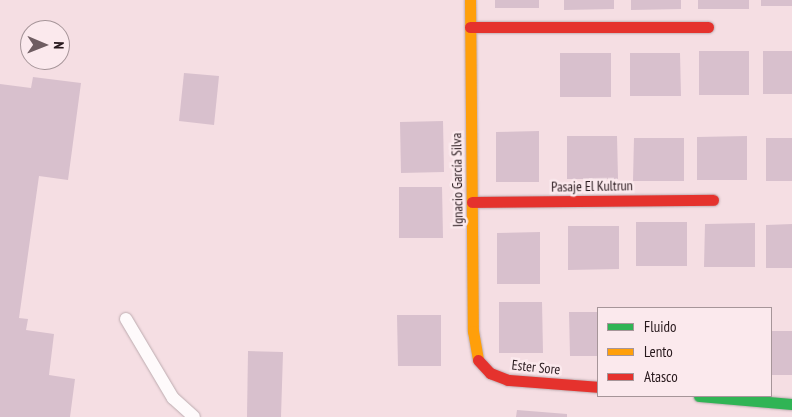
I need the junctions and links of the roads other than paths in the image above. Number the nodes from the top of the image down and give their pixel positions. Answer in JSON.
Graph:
{"nodes":[{"id":1,"x":470,"y":0,"type":"edge"},
{"id":2,"x":470,"y":27,"type":"junction"},
{"id":3,"x":708,"y":27,"type":"dead end"},
{"id":4,"x":713,"y":200,"type":"dead end"},
{"id":5,"x":472,"y":202,"type":"junction"},
{"id":6,"x":126,"y":319,"type":"dead end"},
{"id":7,"x":478,"y":360,"type":"joint"},
{"id":8,"x":597,"y":387,"type":"edge"},
{"id":9,"x":711,"y":397,"type":"edge"},
{"id":10,"x":792,"y":404,"type":"edge"},
{"id":11,"x":194,"y":417,"type":"edge"}],
"edges":[{"from":1,"to":2,"type":"street","name":"Ignacio García Silva"},
{"from":2,"to":3,"type":"street"},
{"from":2,"to":5,"type":"street","name":"Ignacio García Silva"},
{"from":4,"to":5,"type":"street","name":"Pasaje El Kultrun"},
{"from":5,"to":7,"type":"street","name":"Ignacio García Silva"},
{"from":6,"to":11,"type":"lane"},
{"from":7,"to":8,"type":"street","name":"Ester Sore"},
{"from":9,"to":10,"type":"street"}]}
